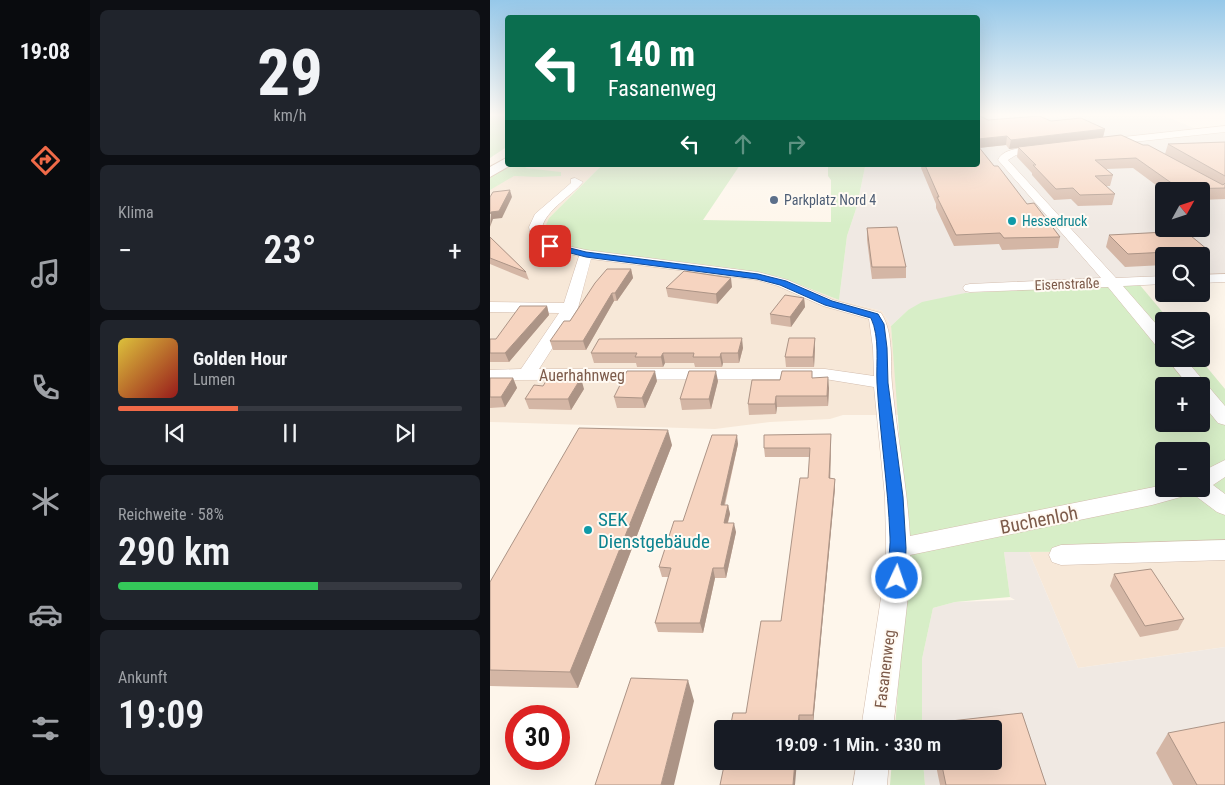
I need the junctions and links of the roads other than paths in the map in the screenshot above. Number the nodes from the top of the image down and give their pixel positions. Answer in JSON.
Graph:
{"nodes":[{"id":1,"x":1018,"y":152,"type":"edge"},
{"id":2,"x":505,"y":155,"type":"edge"},
{"id":3,"x":505,"y":163,"type":"edge"},
{"id":4,"x":490,"y":164,"type":"edge"},
{"id":5,"x":490,"y":173,"type":"edge"},
{"id":6,"x":574,"y":181,"type":"dead end"},
{"id":7,"x":586,"y":254,"type":"junction"},
{"id":8,"x":1225,"y":278,"type":"edge"},
{"id":9,"x":1210,"y":279,"type":"edge"},
{"id":10,"x":1155,"y":280,"type":"edge"},
{"id":11,"x":1112,"y":282,"type":"junction"},
{"id":12,"x":970,"y":288,"type":"dead end"},
{"id":13,"x":490,"y":307,"type":"edge"},
{"id":14,"x":570,"y":308,"type":"junction"},
{"id":15,"x":1155,"y":333,"type":"edge"},
{"id":16,"x":1183,"y":367,"type":"edge"},
{"id":17,"x":490,"y":375,"type":"edge"},
{"id":18,"x":526,"y":375,"type":"junction"},
{"id":19,"x":1191,"y":377,"type":"edge"},
{"id":20,"x":883,"y":383,"type":"junction"},
{"id":21,"x":1210,"y":400,"type":"edge"},
{"id":22,"x":1225,"y":419,"type":"edge"},
{"id":23,"x":1225,"y":467,"type":"edge"},
{"id":24,"x":1210,"y":476,"type":"edge"},
{"id":25,"x":1210,"y":495,"type":"edge"},
{"id":26,"x":1155,"y":496,"type":"edge"},
{"id":27,"x":1225,"y":506,"type":"edge"},
{"id":28,"x":898,"y":548,"type":"junction"},
{"id":29,"x":1225,"y":550,"type":"edge"},
{"id":30,"x":1061,"y":555,"type":"dead end"},
{"id":31,"x":878,"y":720,"type":"edge"},
{"id":32,"x":872,"y":770,"type":"edge"},
{"id":33,"x":870,"y":785,"type":"edge"}],
"edges":[{"from":1,"to":11,"type":"street"},
{"from":2,"to":4,"type":"main road"},
{"from":3,"to":5,"type":"main road"},
{"from":6,"to":7,"type":"street","name":"Fasanenweg"},
{"from":7,"to":14,"type":"street"},
{"from":7,"to":20,"type":"street","name":"Fasanenweg"},
{"from":8,"to":9,"type":"street"},
{"from":10,"to":11,"type":"street","name":"Eisenstraße"},
{"from":11,"to":12,"type":"street","name":"Eisenstraße"},
{"from":11,"to":15,"type":"street"},
{"from":13,"to":14,"type":"street"},
{"from":14,"to":18,"type":"street"},
{"from":16,"to":19,"type":"street"},
{"from":17,"to":18,"type":"street","name":"Auerhahnweg"},
{"from":18,"to":20,"type":"street","name":"Auerhahnweg"},
{"from":20,"to":28,"type":"street","name":"Fasanenweg"},
{"from":21,"to":22,"type":"street"},
{"from":23,"to":24,"type":"street"},
{"from":25,"to":27,"type":"street"},
{"from":26,"to":28,"type":"street","name":"Buchenloh"},
{"from":28,"to":31,"type":"street","name":"Fasanenweg"},
{"from":29,"to":30,"type":"street"},
{"from":32,"to":33,"type":"street"}]}
